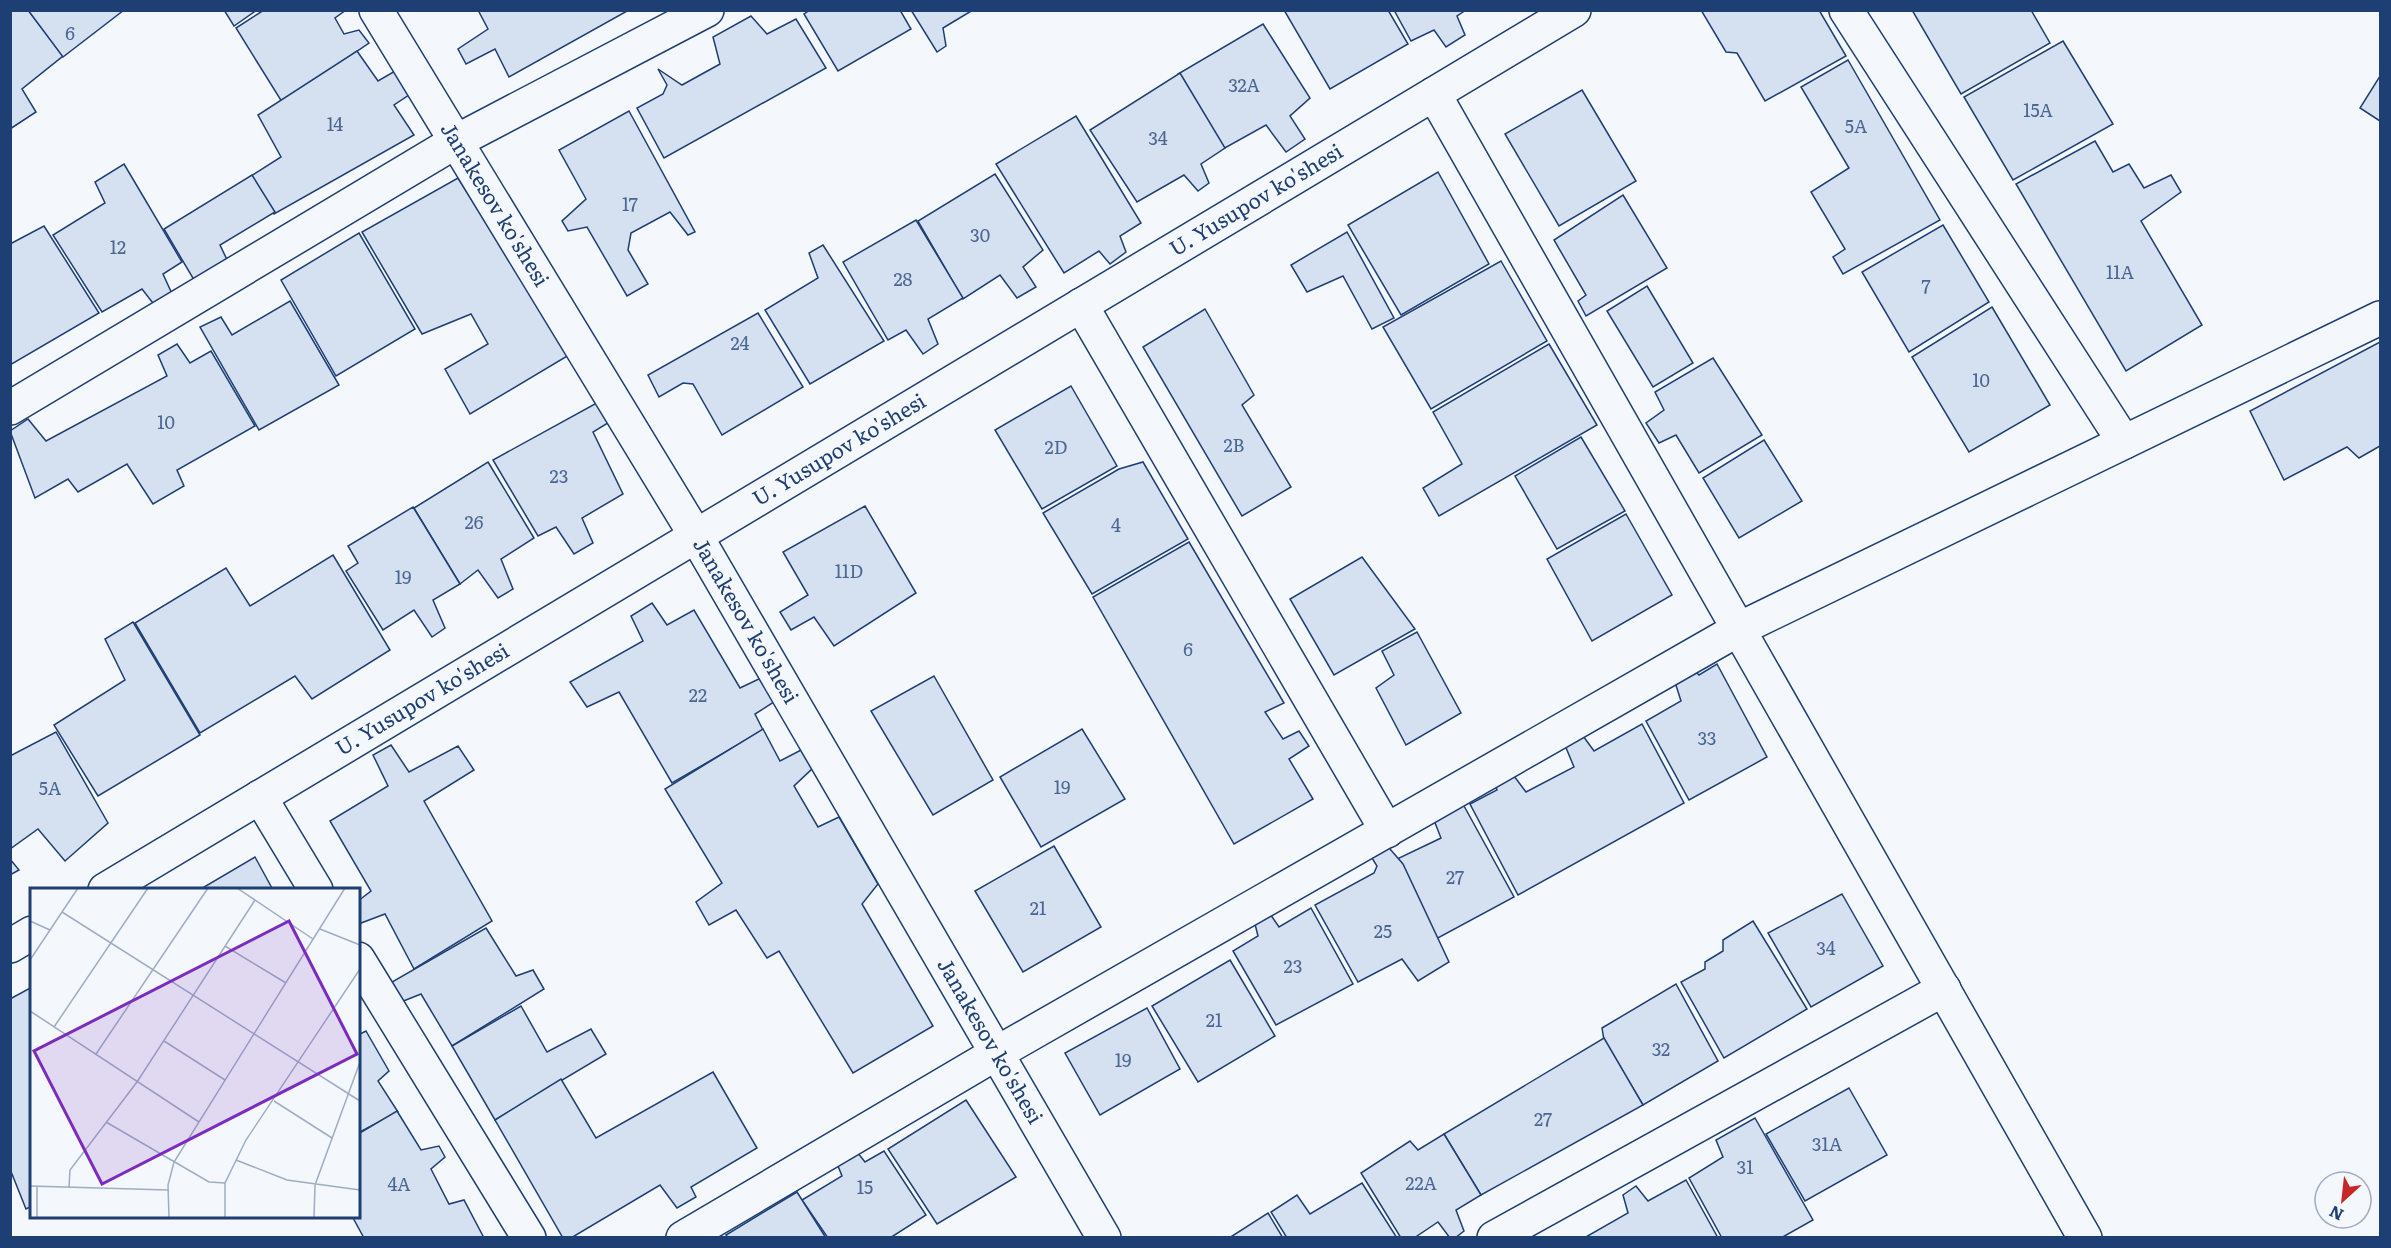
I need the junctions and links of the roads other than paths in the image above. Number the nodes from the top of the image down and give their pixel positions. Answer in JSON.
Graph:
{"nodes":[{"id":1,"x":376,"y":10,"type":"edge"},
{"id":2,"x":706,"y":10,"type":"edge"},
{"id":3,"x":1574,"y":10,"type":"edge"},
{"id":4,"x":1845,"y":10,"type":"edge"},
{"id":5,"x":1434,"y":94,"type":"junction"},
{"id":6,"x":455,"y":142,"type":"junction"},
{"id":7,"x":1081,"y":305,"type":"junction"},
{"id":8,"x":2380,"y":318,"type":"edge"},
{"id":9,"x":10,"y":408,"type":"edge"},
{"id":10,"x":2124,"y":442,"type":"junction"},
{"id":11,"x":696,"y":536,"type":"junction"},
{"id":12,"x":1739,"y":629,"type":"junction"},
{"id":13,"x":260,"y":797,"type":"junction"},
{"id":14,"x":1386,"y":831,"type":"junction"},
{"id":15,"x":108,"y":888,"type":"edge"},
{"id":16,"x":315,"y":888,"type":"edge"},
{"id":17,"x":30,"y":934,"type":"edge"},
{"id":18,"x":10,"y":946,"type":"edge"},
{"id":19,"x":360,"y":962,"type":"edge"},
{"id":20,"x":1944,"y":990,"type":"junction"},
{"id":21,"x":997,"y":1053,"type":"junction"},
{"id":22,"x":529,"y":1238,"type":"edge"},
{"id":23,"x":683,"y":1238,"type":"edge"},
{"id":24,"x":1104,"y":1238,"type":"edge"},
{"id":25,"x":1494,"y":1238,"type":"edge"},
{"id":26,"x":2085,"y":1238,"type":"edge"}],
"edges":[{"from":1,"to":6,"type":"street","name":"Janakesov ko'shesi"},
{"from":2,"to":6,"type":"street"},
{"from":3,"to":5,"type":"street","name":"U. Yusupov ko'shesi"},
{"from":4,"to":10,"type":"street"},
{"from":5,"to":7,"type":"street","name":"U. Yusupov ko'shesi"},
{"from":5,"to":12,"type":"street"},
{"from":6,"to":9,"type":"street"},
{"from":6,"to":11,"type":"street","name":"Janakesov ko'shesi"},
{"from":7,"to":11,"type":"street","name":"U. Yusupov ko'shesi"},
{"from":7,"to":14,"type":"street"},
{"from":8,"to":10,"type":"street"},
{"from":10,"to":12,"type":"street"},
{"from":11,"to":13,"type":"street","name":"U. Yusupov ko'shesi"},
{"from":11,"to":21,"type":"street","name":"Janakesov ko'shesi"},
{"from":12,"to":14,"type":"street"},
{"from":12,"to":20,"type":"street"},
{"from":13,"to":15,"type":"street","name":"U. Yusupov ko'shesi"},
{"from":13,"to":16,"type":"street"},
{"from":14,"to":21,"type":"street"},
{"from":17,"to":18,"type":"street"},
{"from":19,"to":22,"type":"street"},
{"from":20,"to":25,"type":"street"},
{"from":20,"to":26,"type":"street"},
{"from":21,"to":23,"type":"street"},
{"from":21,"to":24,"type":"street","name":"Janakesov ko'shesi"}]}
